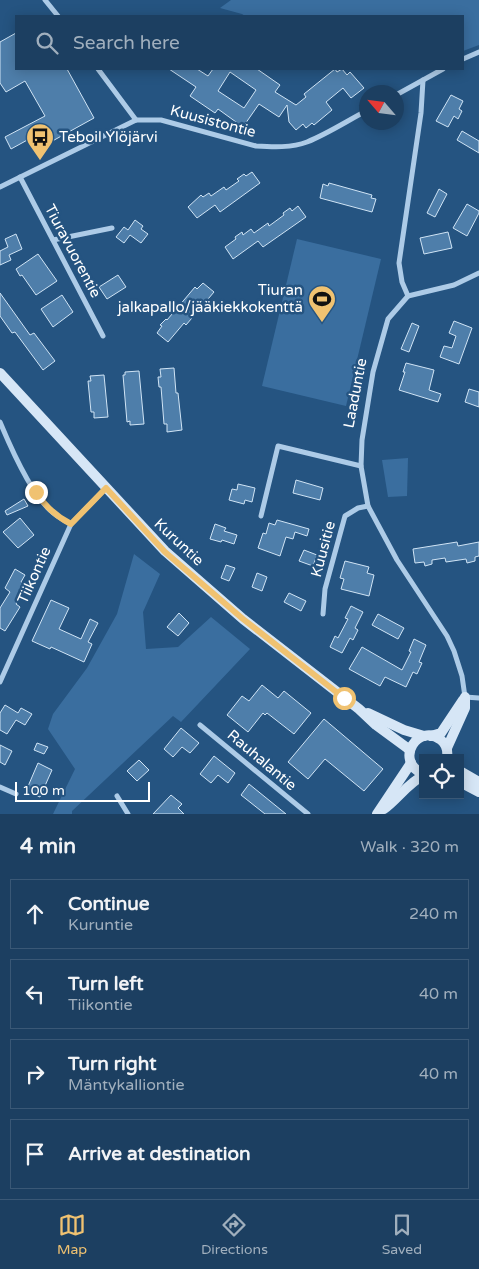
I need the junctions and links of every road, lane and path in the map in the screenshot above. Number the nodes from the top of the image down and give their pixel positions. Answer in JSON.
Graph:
{"nodes":[{"id":1,"x":46,"y":0,"type":"edge"},
{"id":2,"x":57,"y":15,"type":"edge"},
{"id":3,"x":479,"y":52,"type":"edge"},
{"id":4,"x":464,"y":59,"type":"edge"},
{"id":5,"x":99,"y":70,"type":"edge"},
{"id":6,"x":441,"y":70,"type":"edge"},
{"id":7,"x":423,"y":80,"type":"junction"},
{"id":8,"x":404,"y":91,"type":"edge"},
{"id":9,"x":359,"y":115,"type":"edge"},
{"id":10,"x":136,"y":120,"type":"junction"},
{"id":11,"x":20,"y":177,"type":"junction"},
{"id":12,"x":0,"y":186,"type":"edge"},
{"id":13,"x":112,"y":228,"type":"dead end"},
{"id":14,"x":53,"y":240,"type":"junction"},
{"id":15,"x":479,"y":273,"type":"edge"},
{"id":16,"x":408,"y":296,"type":"junction"},
{"id":17,"x":103,"y":336,"type":"dead end"},
{"id":18,"x":0,"y":373,"type":"edge"},
{"id":19,"x":0,"y":422,"type":"edge"},
{"id":20,"x":360,"y":466,"type":"junction"},
{"id":21,"x":106,"y":488,"type":"junction"},
{"id":22,"x":368,"y":506,"type":"junction"},
{"id":23,"x":261,"y":516,"type":"dead end"},
{"id":24,"x":71,"y":524,"type":"junction"},
{"id":25,"x":323,"y":614,"type":"dead end"},
{"id":26,"x":0,"y":682,"type":"edge"},
{"id":27,"x":465,"y":697,"type":"junction"},
{"id":28,"x":479,"y":698,"type":"edge"},
{"id":29,"x":359,"y":709,"type":"junction"},
{"id":30,"x":200,"y":725,"type":"dead end"},
{"id":31,"x":428,"y":736,"type":"junction"},
{"id":32,"x":410,"y":750,"type":"junction"},
{"id":33,"x":447,"y":754,"type":"edge"},
{"id":34,"x":448,"y":754,"type":"edge"},
{"id":35,"x":411,"y":763,"type":"junction"},
{"id":36,"x":419,"y":772,"type":"edge"},
{"id":37,"x":464,"y":773,"type":"edge"},
{"id":38,"x":419,"y":777,"type":"edge"},
{"id":39,"x":479,"y":782,"type":"edge"},
{"id":40,"x":464,"y":784,"type":"edge"},
{"id":41,"x":0,"y":787,"type":"edge"},
{"id":42,"x":479,"y":792,"type":"edge"},
{"id":43,"x":16,"y":794,"type":"dead end"},
{"id":44,"x":117,"y":796,"type":"dead end"},
{"id":45,"x":128,"y":814,"type":"edge"},
{"id":46,"x":308,"y":814,"type":"edge"},
{"id":47,"x":377,"y":814,"type":"edge"}],
"edges":[{"from":1,"to":2,"type":"street"},
{"from":3,"to":4,"type":"street"},
{"from":5,"to":10,"type":"street"},
{"from":6,"to":7,"type":"street"},
{"from":7,"to":8,"type":"street"},
{"from":7,"to":16,"type":"street"},
{"from":9,"to":10,"type":"street","name":"Kuusistontie"},
{"from":10,"to":11,"type":"street","name":"Kuusistontie"},
{"from":11,"to":12,"type":"street","name":"Kuusistontie"},
{"from":11,"to":14,"type":"street","name":"Tiuravuorentie"},
{"from":13,"to":14,"type":"street"},
{"from":14,"to":17,"type":"street","name":"Tiuravuorentie"},
{"from":15,"to":16,"type":"street"},
{"from":16,"to":20,"type":"street","name":"Laaduntie"},
{"from":18,"to":21,"type":"main road","name":"Kuruntie"},
{"from":19,"to":24,"type":"street"},
{"from":20,"to":22,"type":"street","name":"Laaduntie"},
{"from":20,"to":23,"type":"street"},
{"from":21,"to":24,"type":"street","name":"Tiikontie"},
{"from":21,"to":29,"type":"main road","name":"Kuruntie"},
{"from":22,"to":25,"type":"street","name":"Kuusitie"},
{"from":22,"to":27,"type":"street","name":"Laaduntie"},
{"from":24,"to":26,"type":"street","name":"Tiikontie"},
{"from":27,"to":28,"type":"street"},
{"from":27,"to":31,"type":"main road"},
{"from":27,"to":34,"type":"main road","name":"Laaduntie"},
{"from":29,"to":31,"type":"main road","name":"Kuruntie"},
{"from":29,"to":32,"type":"main road","name":"Kuruntie"},
{"from":30,"to":46,"type":"street","name":"Rauhalantie"},
{"from":31,"to":32,"type":"main road"},
{"from":31,"to":33,"type":"main road","name":"Kuruntie"},
{"from":32,"to":35,"type":"main road"},
{"from":35,"to":36,"type":"main road"},
{"from":35,"to":47,"type":"main road"},
{"from":37,"to":39,"type":"main road"},
{"from":38,"to":47,"type":"main road"},
{"from":40,"to":42,"type":"main road"},
{"from":41,"to":43,"type":"street"},
{"from":44,"to":45,"type":"street"}]}
